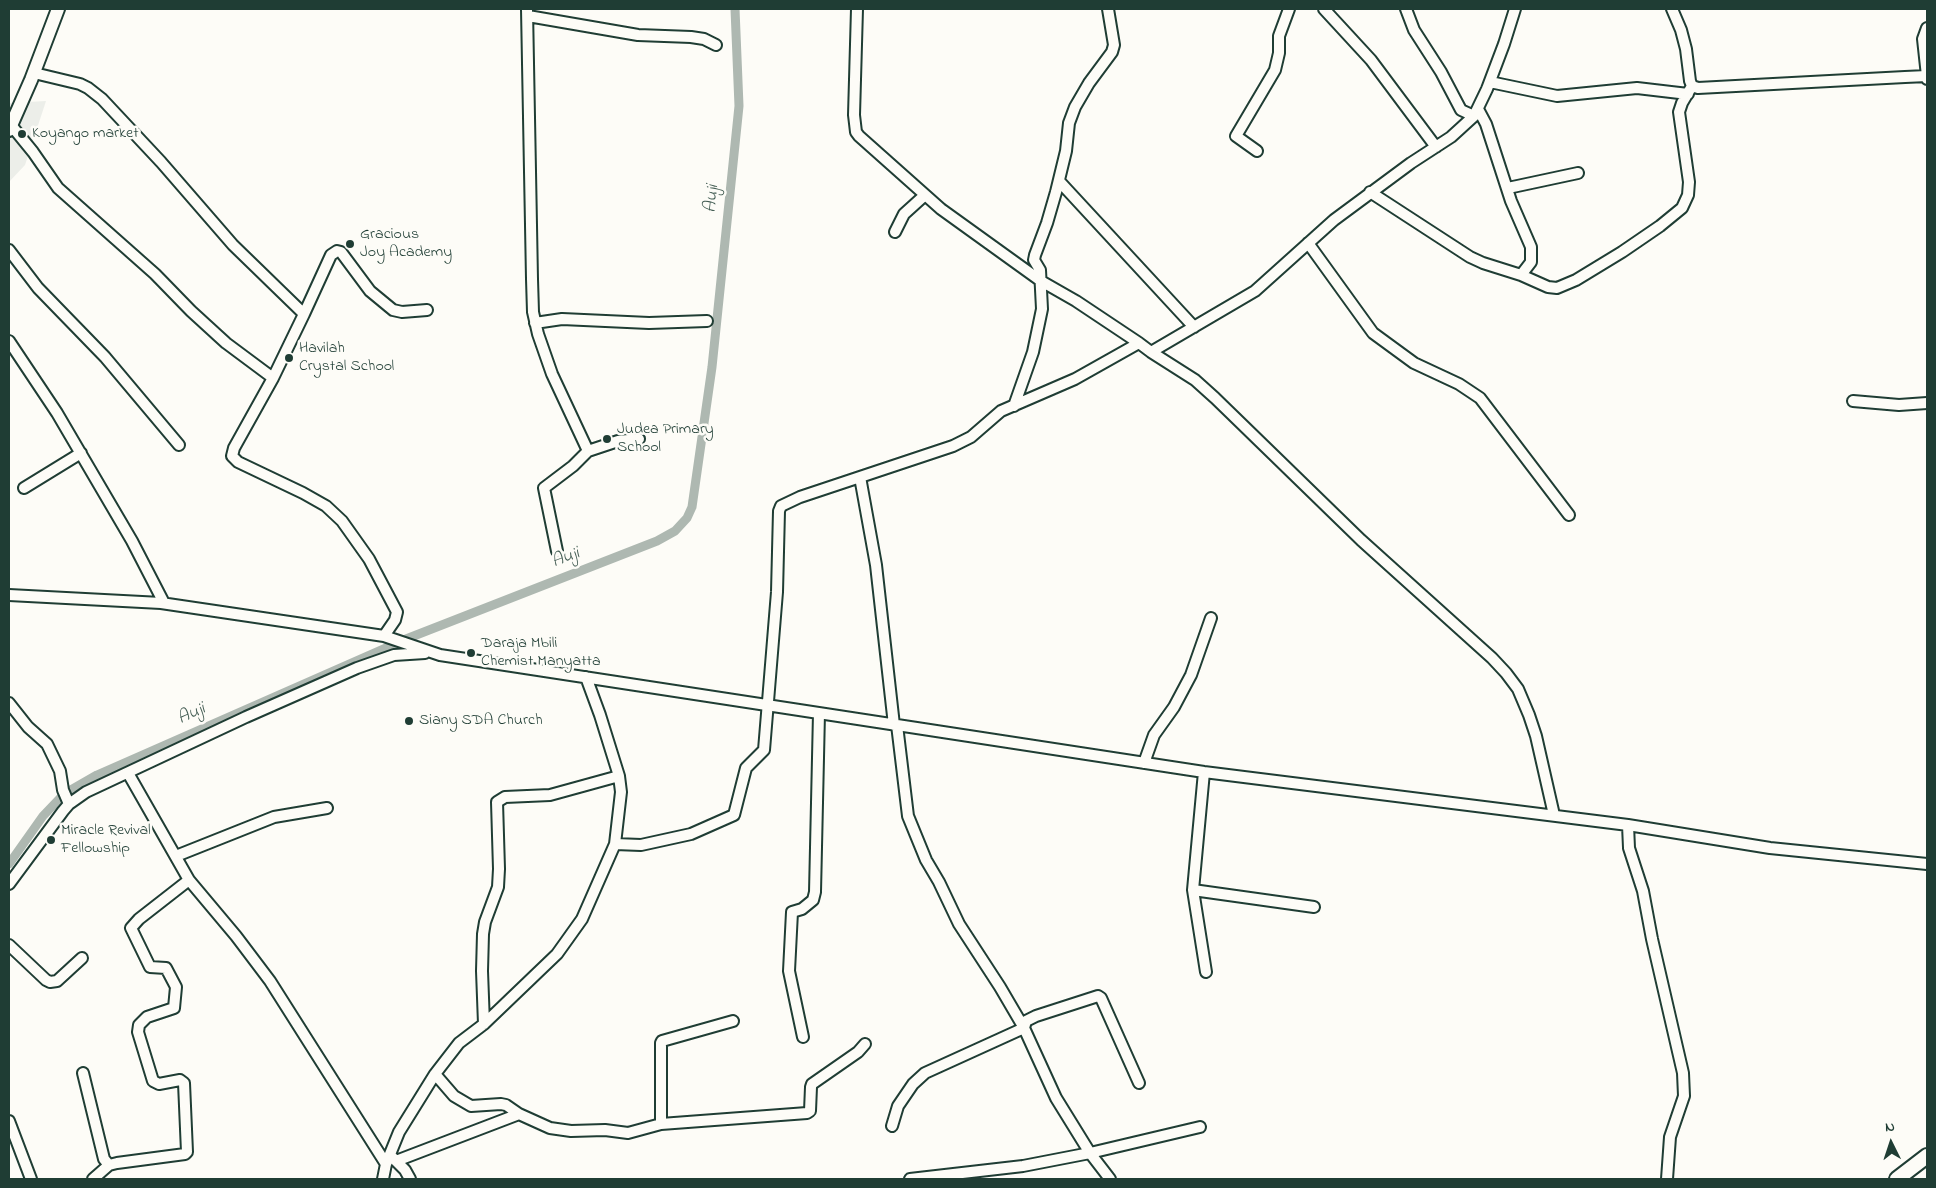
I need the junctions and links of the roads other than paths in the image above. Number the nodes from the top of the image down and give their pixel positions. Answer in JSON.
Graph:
{"nodes":[{"id":1,"x":58,"y":9,"type":"edge"},
{"id":2,"x":857,"y":9,"type":"edge"},
{"id":3,"x":1108,"y":9,"type":"edge"},
{"id":4,"x":1289,"y":9,"type":"edge"},
{"id":5,"x":1324,"y":9,"type":"edge"},
{"id":6,"x":1406,"y":9,"type":"edge"},
{"id":7,"x":1515,"y":9,"type":"edge"},
{"id":8,"x":1672,"y":9,"type":"edge"},
{"id":9,"x":527,"y":12,"type":"edge"},
{"id":10,"x":1927,"y":28,"type":"edge"},
{"id":11,"x":716,"y":45,"type":"dead end"},
{"id":12,"x":34,"y":73,"type":"junction"},
{"id":13,"x":1927,"y":77,"type":"edge"},
{"id":14,"x":1490,"y":82,"type":"junction"},
{"id":15,"x":1690,"y":90,"type":"junction"},
{"id":16,"x":1476,"y":113,"type":"junction"},
{"id":17,"x":10,"y":127,"type":"edge"},
{"id":18,"x":1436,"y":147,"type":"junction"},
{"id":19,"x":1257,"y":151,"type":"dead end"},
{"id":20,"x":1578,"y":173,"type":"dead end"},
{"id":21,"x":1059,"y":181,"type":"junction"},
{"id":22,"x":1508,"y":188,"type":"junction"},
{"id":23,"x":1370,"y":192,"type":"junction"},
{"id":24,"x":925,"y":195,"type":"junction"},
{"id":25,"x":895,"y":232,"type":"dead end"},
{"id":26,"x":1308,"y":244,"type":"junction"},
{"id":27,"x":9,"y":250,"type":"edge"},
{"id":28,"x":1522,"y":275,"type":"junction"},
{"id":29,"x":1041,"y":281,"type":"junction"},
{"id":30,"x":427,"y":310,"type":"dead end"},
{"id":31,"x":304,"y":314,"type":"junction"},
{"id":32,"x":707,"y":321,"type":"dead end"},
{"id":33,"x":535,"y":323,"type":"junction"},
{"id":34,"x":1194,"y":327,"type":"junction"},
{"id":35,"x":9,"y":341,"type":"edge"},
{"id":36,"x":1139,"y":342,"type":"junction"},
{"id":37,"x":1151,"y":352,"type":"junction"},
{"id":38,"x":273,"y":378,"type":"junction"},
{"id":39,"x":1853,"y":401,"type":"dead end"},
{"id":40,"x":1927,"y":403,"type":"edge"},
{"id":41,"x":1014,"y":406,"type":"junction"},
{"id":42,"x":639,"y":440,"type":"dead end"},
{"id":43,"x":179,"y":446,"type":"dead end"},
{"id":44,"x":588,"y":451,"type":"junction"},
{"id":45,"x":80,"y":453,"type":"junction"},
{"id":46,"x":860,"y":478,"type":"junction"},
{"id":47,"x":24,"y":488,"type":"dead end"},
{"id":48,"x":1569,"y":515,"type":"dead end"},
{"id":49,"x":557,"y":551,"type":"dead end"},
{"id":50,"x":9,"y":595,"type":"edge"},
{"id":51,"x":164,"y":603,"type":"junction"},
{"id":52,"x":1210,"y":618,"type":"dead end"},
{"id":53,"x":386,"y":637,"type":"junction"},
{"id":54,"x":431,"y":652,"type":"junction"},
{"id":55,"x":586,"y":677,"type":"junction"},
{"id":56,"x":9,"y":704,"type":"edge"},
{"id":57,"x":768,"y":705,"type":"junction"},
{"id":58,"x":819,"y":713,"type":"junction"},
{"id":59,"x":896,"y":725,"type":"junction"},
{"id":60,"x":1144,"y":763,"type":"junction"},
{"id":61,"x":1204,"y":772,"type":"junction"},
{"id":62,"x":128,"y":773,"type":"junction"},
{"id":63,"x":619,"y":776,"type":"junction"},
{"id":64,"x":66,"y":798,"type":"junction"},
{"id":65,"x":327,"y":808,"type":"dead end"},
{"id":66,"x":1554,"y":815,"type":"junction"},
{"id":67,"x":1628,"y":825,"type":"junction"},
{"id":68,"x":615,"y":844,"type":"junction"},
{"id":69,"x":176,"y":856,"type":"junction"},
{"id":70,"x":1927,"y":864,"type":"edge"},
{"id":71,"x":189,"y":880,"type":"junction"},
{"id":72,"x":9,"y":884,"type":"edge"},
{"id":73,"x":1193,"y":890,"type":"junction"},
{"id":74,"x":1314,"y":906,"type":"dead end"},
{"id":75,"x":9,"y":945,"type":"edge"},
{"id":76,"x":82,"y":958,"type":"dead end"},
{"id":77,"x":1206,"y":972,"type":"dead end"},
{"id":78,"x":733,"y":1021,"type":"dead end"},
{"id":79,"x":484,"y":1024,"type":"junction"},
{"id":80,"x":1024,"y":1028,"type":"junction"},
{"id":81,"x":803,"y":1037,"type":"dead end"},
{"id":82,"x":865,"y":1044,"type":"dead end"},
{"id":83,"x":83,"y":1073,"type":"dead end"},
{"id":84,"x":435,"y":1074,"type":"junction"},
{"id":85,"x":1139,"y":1083,"type":"dead end"},
{"id":86,"x":519,"y":1114,"type":"junction"},
{"id":87,"x":9,"y":1122,"type":"edge"},
{"id":88,"x":661,"y":1124,"type":"junction"},
{"id":89,"x":892,"y":1126,"type":"dead end"},
{"id":90,"x":1200,"y":1127,"type":"dead end"},
{"id":91,"x":1090,"y":1153,"type":"junction"},
{"id":92,"x":1927,"y":1156,"type":"edge"},
{"id":93,"x":391,"y":1160,"type":"junction"},
{"id":94,"x":109,"y":1165,"type":"junction"},
{"id":95,"x":31,"y":1179,"type":"edge"},
{"id":96,"x":93,"y":1179,"type":"edge"},
{"id":97,"x":384,"y":1179,"type":"edge"},
{"id":98,"x":410,"y":1179,"type":"edge"},
{"id":99,"x":910,"y":1179,"type":"edge"},
{"id":100,"x":1110,"y":1179,"type":"edge"},
{"id":101,"x":1667,"y":1179,"type":"edge"},
{"id":102,"x":1897,"y":1179,"type":"edge"}],
"edges":[{"from":1,"to":12,"type":"street"},
{"from":2,"to":24,"type":"street"},
{"from":3,"to":21,"type":"street"},
{"from":4,"to":19,"type":"street"},
{"from":5,"to":18,"type":"street"},
{"from":6,"to":16,"type":"street"},
{"from":7,"to":14,"type":"street"},
{"from":8,"to":15,"type":"street"},
{"from":9,"to":11,"type":"street"},
{"from":9,"to":33,"type":"street"},
{"from":10,"to":13,"type":"street"},
{"from":12,"to":17,"type":"street"},
{"from":12,"to":31,"type":"street"},
{"from":13,"to":15,"type":"street"},
{"from":14,"to":15,"type":"street"},
{"from":14,"to":16,"type":"street"},
{"from":15,"to":28,"type":"street"},
{"from":16,"to":18,"type":"street"},
{"from":16,"to":22,"type":"street"},
{"from":17,"to":38,"type":"street"},
{"from":18,"to":23,"type":"street"},
{"from":20,"to":22,"type":"street"},
{"from":21,"to":29,"type":"street"},
{"from":21,"to":34,"type":"street"},
{"from":22,"to":28,"type":"street"},
{"from":23,"to":26,"type":"street"},
{"from":23,"to":28,"type":"street"},
{"from":24,"to":25,"type":"street"},
{"from":24,"to":29,"type":"street"},
{"from":26,"to":34,"type":"street"},
{"from":26,"to":48,"type":"street"},
{"from":27,"to":43,"type":"street"},
{"from":29,"to":36,"type":"street"},
{"from":29,"to":41,"type":"street"},
{"from":30,"to":31,"type":"street"},
{"from":31,"to":38,"type":"street"},
{"from":32,"to":33,"type":"street"},
{"from":33,"to":44,"type":"street"},
{"from":34,"to":37,"type":"street"},
{"from":35,"to":45,"type":"street"},
{"from":36,"to":37,"type":"street"},
{"from":36,"to":41,"type":"street"},
{"from":37,"to":66,"type":"street"},
{"from":38,"to":53,"type":"street"},
{"from":39,"to":40,"type":"street"},
{"from":41,"to":46,"type":"street"},
{"from":42,"to":44,"type":"street"},
{"from":44,"to":49,"type":"street"},
{"from":45,"to":47,"type":"street"},
{"from":45,"to":51,"type":"street"},
{"from":46,"to":57,"type":"street"},
{"from":46,"to":59,"type":"street"},
{"from":50,"to":51,"type":"street"},
{"from":51,"to":53,"type":"street"},
{"from":52,"to":60,"type":"street"},
{"from":53,"to":54,"type":"street"},
{"from":54,"to":55,"type":"street"},
{"from":54,"to":62,"type":"street"},
{"from":55,"to":57,"type":"street"},
{"from":55,"to":63,"type":"street"},
{"from":56,"to":64,"type":"street"},
{"from":57,"to":58,"type":"street"},
{"from":57,"to":68,"type":"street"},
{"from":58,"to":59,"type":"street"},
{"from":58,"to":81,"type":"street"},
{"from":59,"to":60,"type":"street"},
{"from":59,"to":80,"type":"street"},
{"from":60,"to":61,"type":"street"},
{"from":61,"to":66,"type":"street"},
{"from":61,"to":73,"type":"street"},
{"from":62,"to":64,"type":"street"},
{"from":62,"to":69,"type":"street"},
{"from":63,"to":68,"type":"street"},
{"from":63,"to":79,"type":"street"},
{"from":64,"to":72,"type":"street"},
{"from":65,"to":69,"type":"street"},
{"from":66,"to":67,"type":"street"},
{"from":67,"to":70,"type":"street"},
{"from":67,"to":101,"type":"street"},
{"from":68,"to":79,"type":"street"},
{"from":69,"to":71,"type":"street"},
{"from":71,"to":93,"type":"street"},
{"from":71,"to":94,"type":"street"},
{"from":73,"to":74,"type":"street"},
{"from":73,"to":77,"type":"street"},
{"from":75,"to":76,"type":"street"},
{"from":78,"to":88,"type":"street"},
{"from":79,"to":84,"type":"street"},
{"from":80,"to":85,"type":"street"},
{"from":80,"to":89,"type":"street"},
{"from":80,"to":91,"type":"street"},
{"from":82,"to":88,"type":"street"},
{"from":83,"to":94,"type":"street"},
{"from":84,"to":86,"type":"street"},
{"from":84,"to":93,"type":"street"},
{"from":86,"to":88,"type":"street"},
{"from":86,"to":93,"type":"street"},
{"from":87,"to":95,"type":"street"},
{"from":90,"to":91,"type":"street"},
{"from":91,"to":99,"type":"street"},
{"from":91,"to":100,"type":"street"},
{"from":92,"to":102,"type":"main road"},
{"from":93,"to":97,"type":"street"},
{"from":93,"to":98,"type":"street"},
{"from":94,"to":96,"type":"street"}]}
